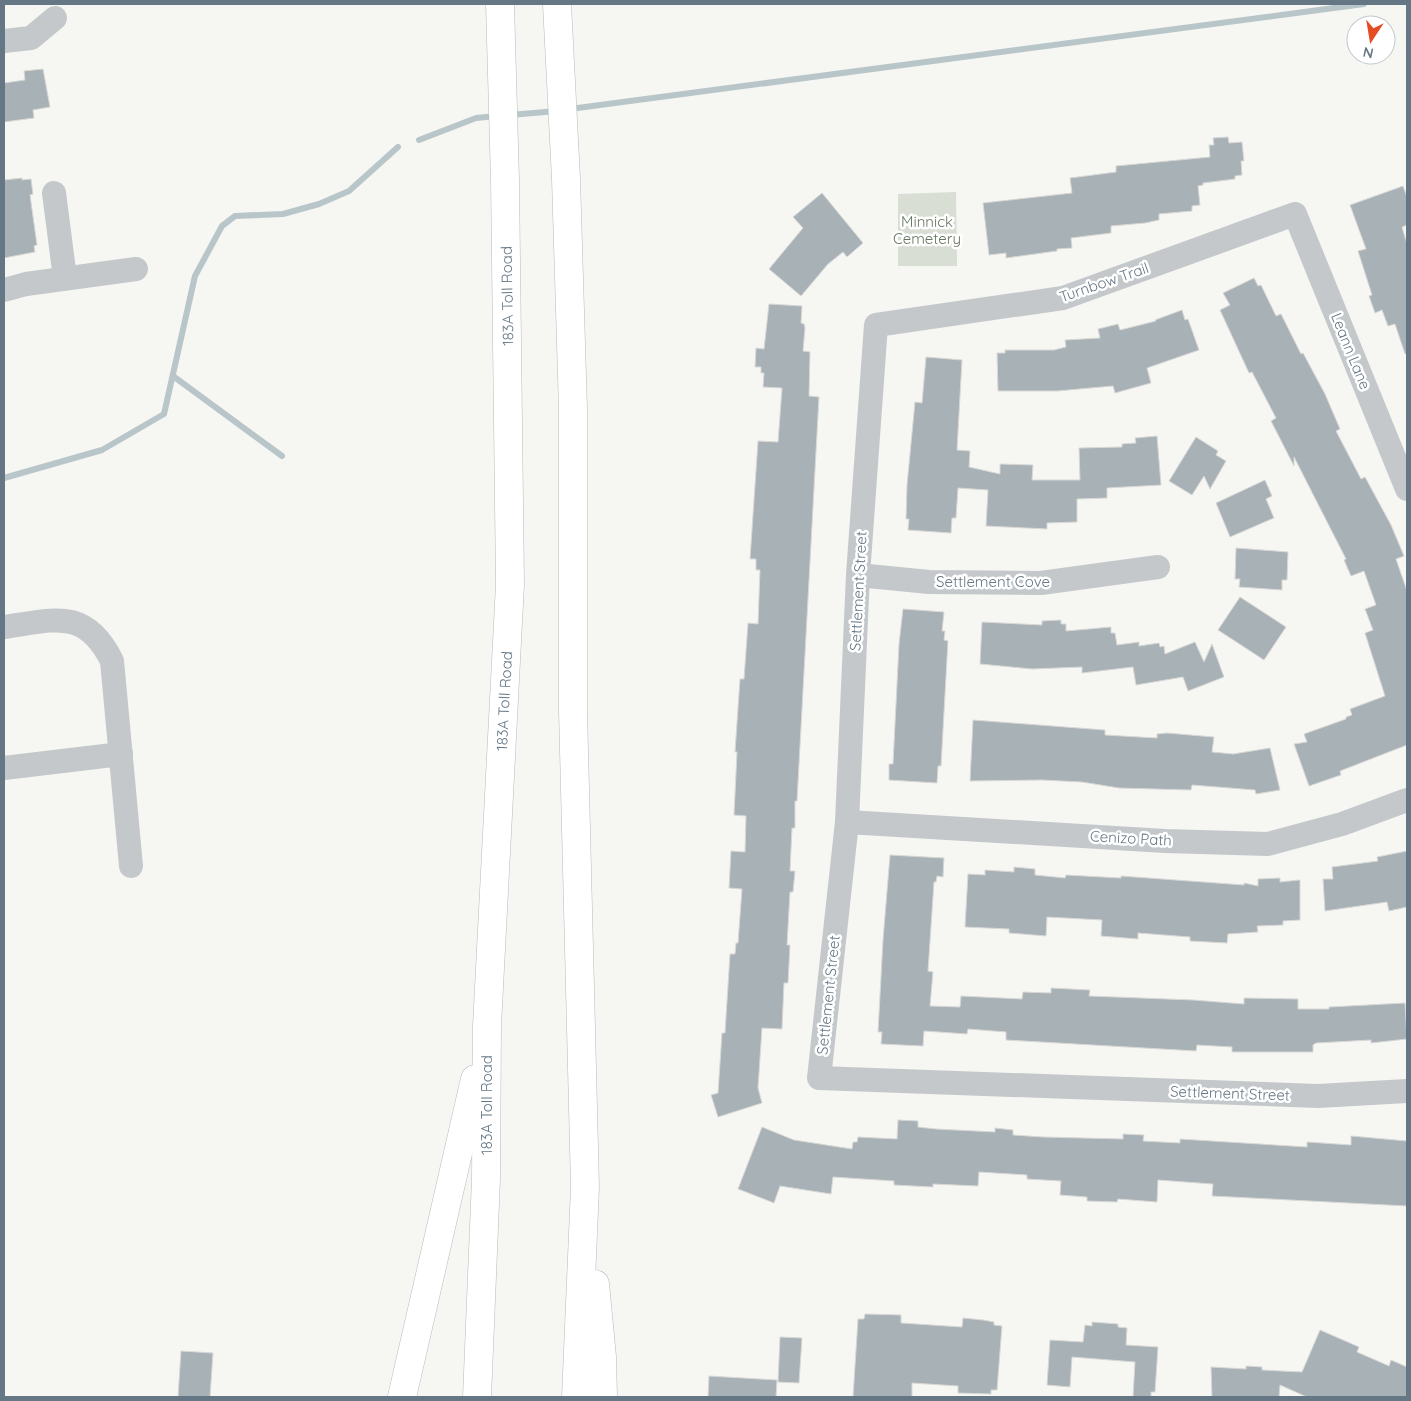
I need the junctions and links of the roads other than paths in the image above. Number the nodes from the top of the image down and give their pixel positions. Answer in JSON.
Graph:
{"nodes":[{"id":1,"x":500,"y":4,"type":"edge"},
{"id":2,"x":557,"y":4,"type":"edge"},
{"id":3,"x":55,"y":18,"type":"dead end"},
{"id":4,"x":4,"y":41,"type":"edge"},
{"id":5,"x":54,"y":193,"type":"dead end"},
{"id":6,"x":1295,"y":214,"type":"joint"},
{"id":7,"x":136,"y":269,"type":"dead end"},
{"id":8,"x":65,"y":278,"type":"junction"},
{"id":9,"x":4,"y":290,"type":"edge"},
{"id":10,"x":876,"y":325,"type":"joint"},
{"id":11,"x":1407,"y":489,"type":"edge"},
{"id":12,"x":1158,"y":567,"type":"dead end"},
{"id":13,"x":858,"y":575,"type":"junction"},
{"id":14,"x":4,"y":627,"type":"edge"},
{"id":15,"x":121,"y":754,"type":"junction"},
{"id":16,"x":4,"y":768,"type":"edge"},
{"id":17,"x":1407,"y":800,"type":"edge"},
{"id":18,"x":847,"y":822,"type":"junction"},
{"id":19,"x":131,"y":866,"type":"dead end"},
{"id":20,"x":487,"y":1026,"type":"junction"},
{"id":21,"x":1407,"y":1092,"type":"edge"},
{"id":22,"x":585,"y":1187,"type":"junction"},
{"id":23,"x":402,"y":1397,"type":"edge"},
{"id":24,"x":477,"y":1397,"type":"edge"},
{"id":25,"x":576,"y":1397,"type":"edge"},
{"id":26,"x":603,"y":1397,"type":"edge"}],
"edges":[{"from":1,"to":20,"type":"highway","name":"183A Toll Road"},
{"from":2,"to":22,"type":"highway"},
{"from":3,"to":4,"type":"street"},
{"from":5,"to":8,"type":"street"},
{"from":6,"to":10,"type":"street","name":"Turnbow Trail"},
{"from":6,"to":11,"type":"street","name":"Leann Lane"},
{"from":7,"to":8,"type":"street"},
{"from":8,"to":9,"type":"street"},
{"from":10,"to":13,"type":"street","name":"Settlement Street"},
{"from":12,"to":13,"type":"street","name":"Settlement Cove"},
{"from":13,"to":18,"type":"street","name":"Settlement Street"},
{"from":14,"to":15,"type":"street"},
{"from":15,"to":16,"type":"street"},
{"from":15,"to":19,"type":"street"},
{"from":17,"to":18,"type":"street","name":"Cenizo Path"},
{"from":18,"to":21,"type":"street","name":"Settlement Street"},
{"from":20,"to":23,"type":"highway"},
{"from":20,"to":24,"type":"highway","name":"183A Toll Road"},
{"from":22,"to":25,"type":"highway"},
{"from":22,"to":26,"type":"highway"}]}
